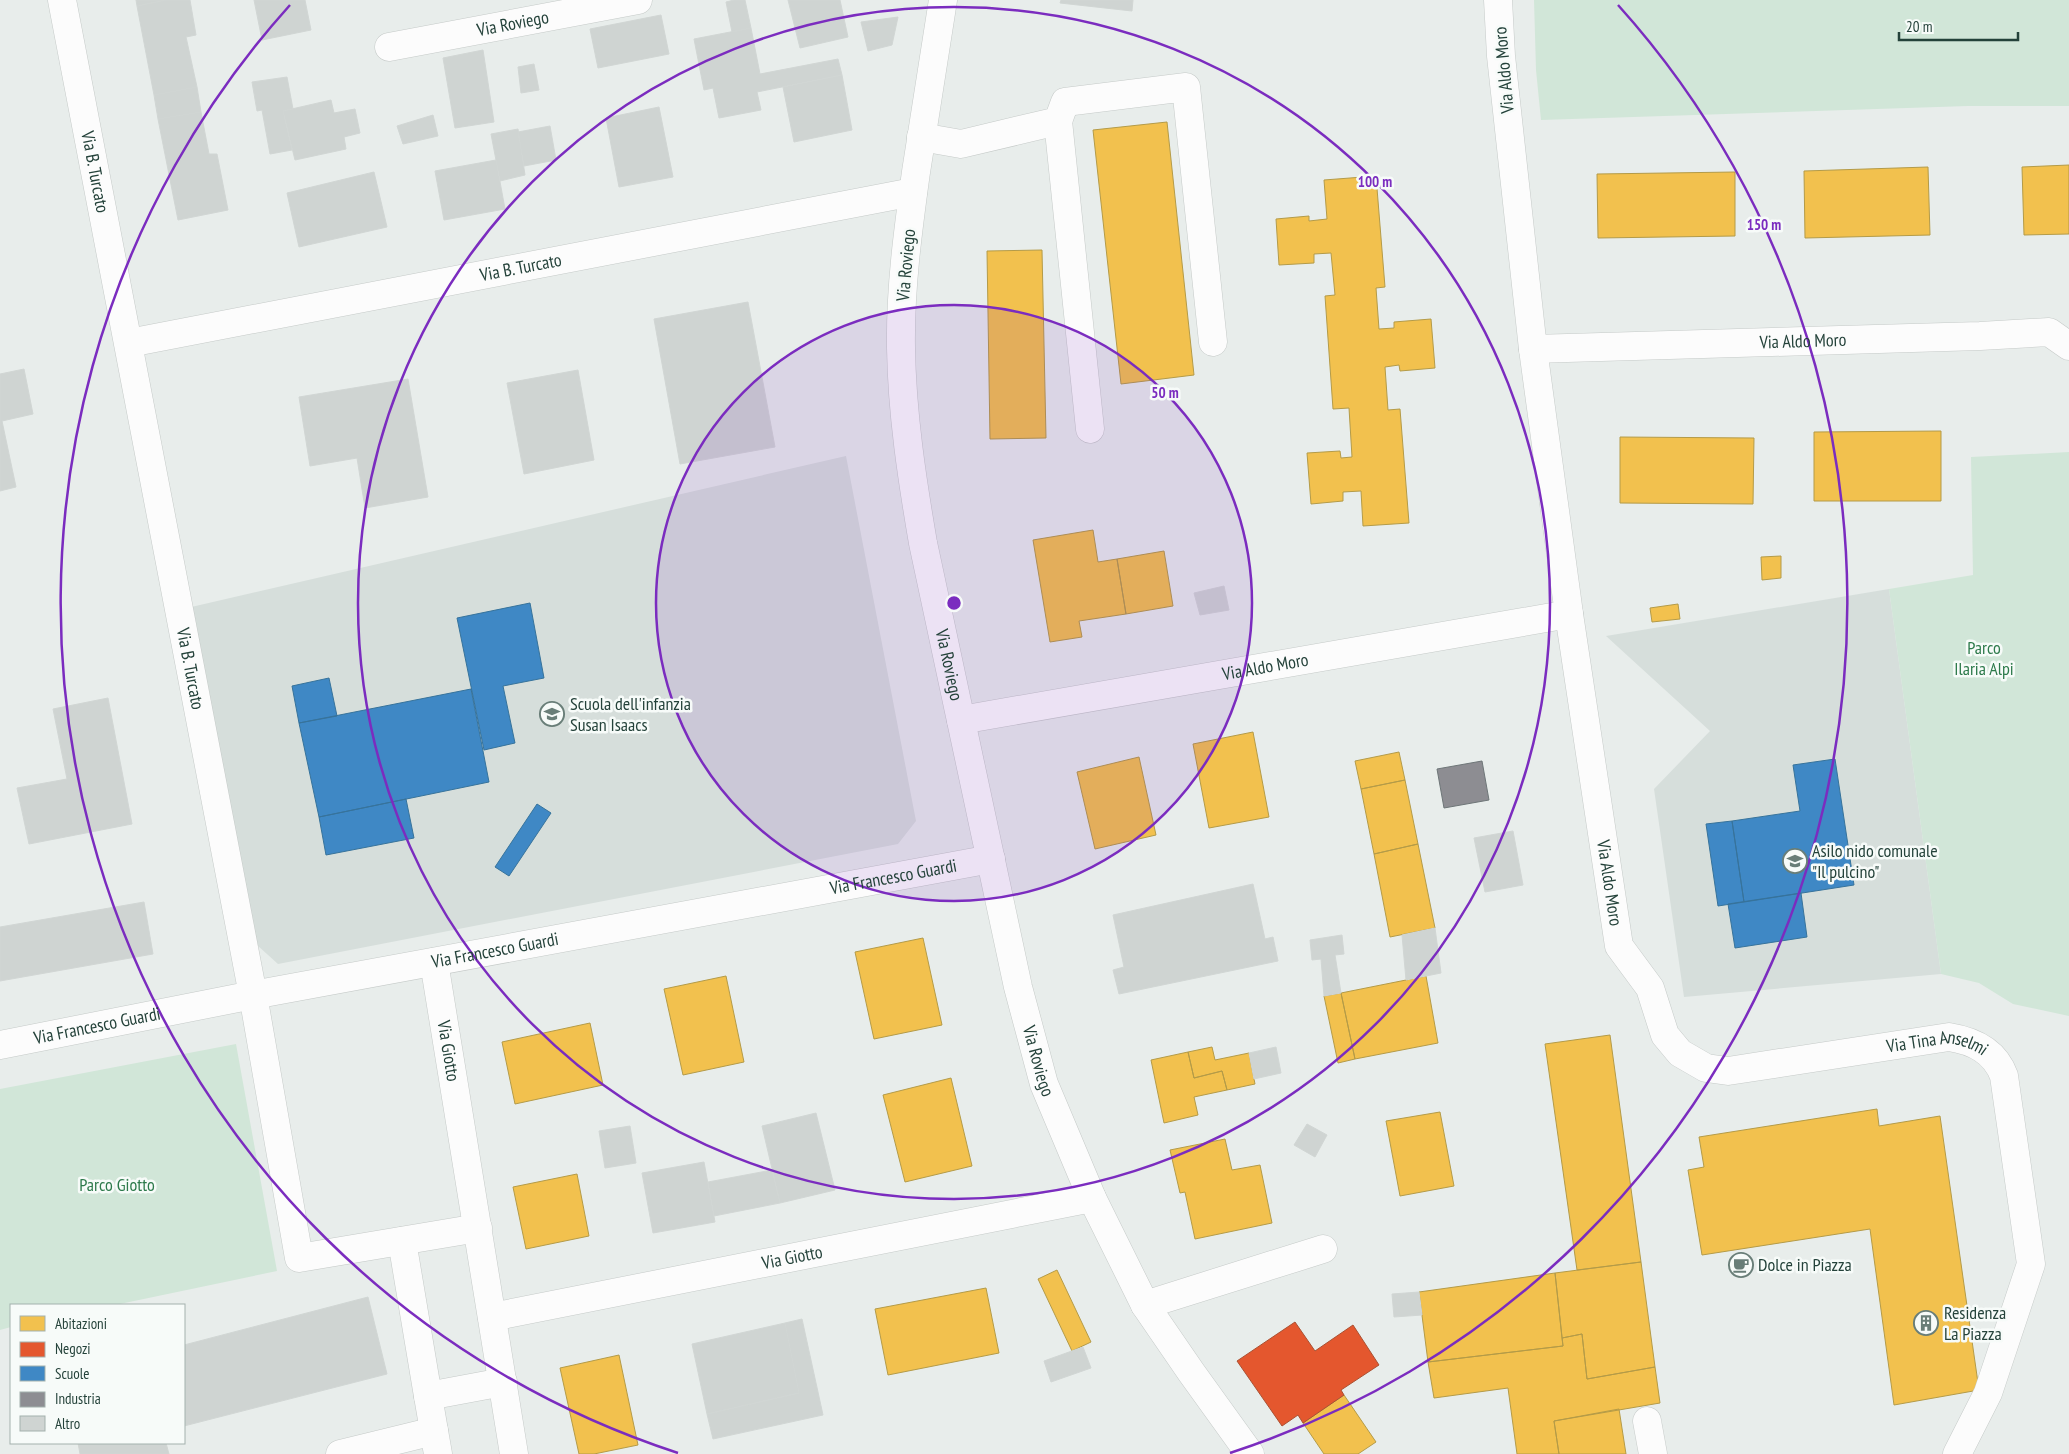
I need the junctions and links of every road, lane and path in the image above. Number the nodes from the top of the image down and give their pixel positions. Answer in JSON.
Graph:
{"nodes":[{"id":1,"x":62,"y":0,"type":"edge"},
{"id":2,"x":638,"y":0,"type":"edge"},
{"id":3,"x":943,"y":0,"type":"edge"},
{"id":4,"x":1498,"y":0,"type":"edge"},
{"id":5,"x":389,"y":47,"type":"dead end"},
{"id":6,"x":1058,"y":121,"type":"junction"},
{"id":7,"x":921,"y":137,"type":"junction"},
{"id":8,"x":913,"y":192,"type":"junction"},
{"id":9,"x":1213,"y":342,"type":"dead end"},
{"id":10,"x":129,"y":343,"type":"junction"},
{"id":11,"x":2069,"y":346,"type":"edge"},
{"id":12,"x":1533,"y":349,"type":"junction"},
{"id":13,"x":1090,"y":429,"type":"dead end"},
{"id":14,"x":1569,"y":614,"type":"junction"},
{"id":15,"x":961,"y":720,"type":"junction"},
{"id":16,"x":990,"y":859,"type":"junction"},
{"id":17,"x":1619,"y":946,"type":"joint"},
{"id":18,"x":434,"y":962,"type":"junction"},
{"id":19,"x":252,"y":995,"type":"junction"},
{"id":20,"x":0,"y":1045,"type":"edge"},
{"id":21,"x":1092,"y":1198,"type":"junction"},
{"id":22,"x":478,"y":1228,"type":"junction"},
{"id":23,"x":402,"y":1241,"type":"junction"},
{"id":24,"x":1323,"y":1250,"type":"dead end"},
{"id":25,"x":1145,"y":1305,"type":"junction"},
{"id":26,"x":492,"y":1317,"type":"junction"},
{"id":27,"x":503,"y":1382,"type":"junction"},
{"id":28,"x":428,"y":1396,"type":"junction"},
{"id":29,"x":1646,"y":1421,"type":"dead end"},
{"id":30,"x":436,"y":1443,"type":"edge"},
{"id":31,"x":340,"y":1454,"type":"edge"},
{"id":32,"x":514,"y":1454,"type":"edge"},
{"id":33,"x":1250,"y":1454,"type":"edge"},
{"id":34,"x":1654,"y":1454,"type":"edge"},
{"id":35,"x":1957,"y":1454,"type":"edge"}],
"edges":[{"from":1,"to":10,"type":"street","name":"Via B. Turcato"},
{"from":2,"to":5,"type":"street","name":"Via Roviego"},
{"from":3,"to":7,"type":"street","name":"Via Roviego"},
{"from":4,"to":12,"type":"street","name":"Via Aldo Moro"},
{"from":6,"to":7,"type":"street"},
{"from":6,"to":9,"type":"street"},
{"from":6,"to":13,"type":"street"},
{"from":7,"to":8,"type":"street","name":"Via Roviego"},
{"from":8,"to":10,"type":"street","name":"Via B. Turcato"},
{"from":8,"to":15,"type":"street","name":"Via Roviego"},
{"from":10,"to":19,"type":"street","name":"Via B. Turcato"},
{"from":11,"to":12,"type":"street","name":"Via Aldo Moro"},
{"from":12,"to":14,"type":"street","name":"Via Aldo Moro"},
{"from":14,"to":15,"type":"street","name":"Via Aldo Moro"},
{"from":14,"to":17,"type":"street","name":"Via Aldo Moro"},
{"from":15,"to":16,"type":"street","name":"Via Roviego"},
{"from":16,"to":18,"type":"street","name":"Via Francesco Guardi"},
{"from":16,"to":21,"type":"street","name":"Via Roviego"},
{"from":17,"to":35,"type":"street","name":"Via Tina Anselmi"},
{"from":18,"to":19,"type":"street","name":"Via Francesco Guardi"},
{"from":18,"to":22,"type":"street","name":"Via Giotto"},
{"from":19,"to":20,"type":"street","name":"Via Francesco Guardi"},
{"from":19,"to":23,"type":"street","name":"Via B. Turcato"},
{"from":21,"to":25,"type":"street","name":"Via Roviego"},
{"from":21,"to":26,"type":"street","name":"Via Giotto"},
{"from":22,"to":23,"type":"street"},
{"from":22,"to":26,"type":"street","name":"Via Giotto"},
{"from":23,"to":28,"type":"street"},
{"from":24,"to":25,"type":"street"},
{"from":25,"to":33,"type":"street","name":"Via Roviego"},
{"from":26,"to":27,"type":"street","name":"Via Giotto"},
{"from":27,"to":28,"type":"street"},
{"from":27,"to":32,"type":"street","name":"Via Giotto"},
{"from":28,"to":30,"type":"street"},
{"from":29,"to":34,"type":"street"},
{"from":30,"to":31,"type":"street"}]}
